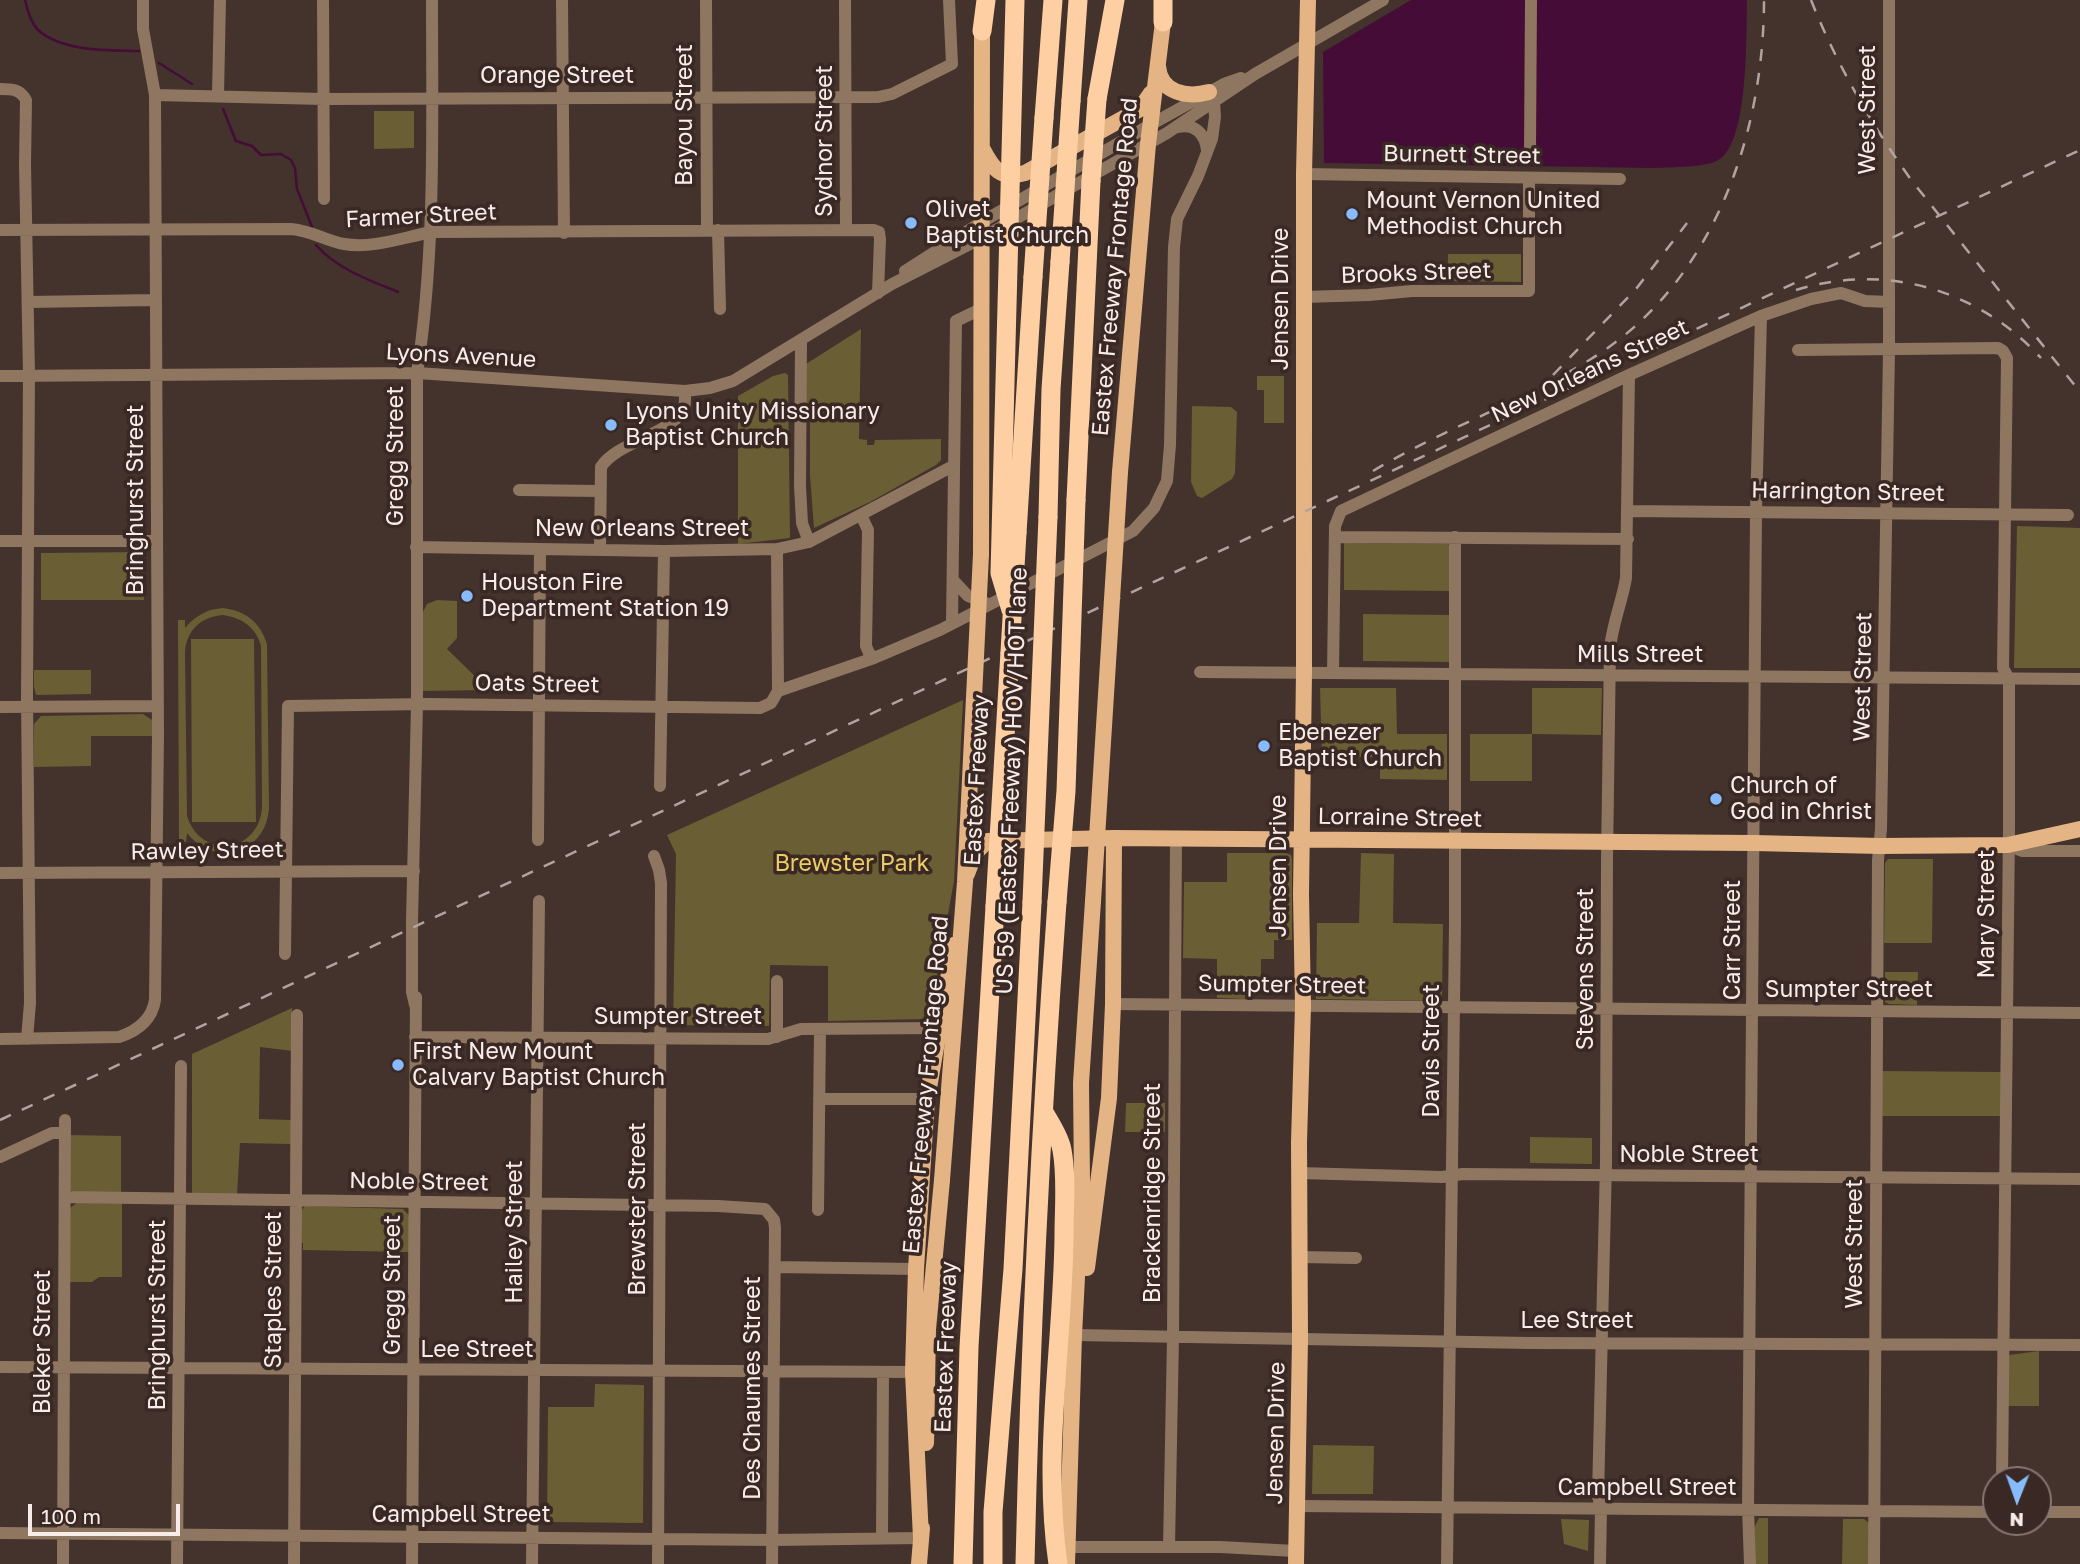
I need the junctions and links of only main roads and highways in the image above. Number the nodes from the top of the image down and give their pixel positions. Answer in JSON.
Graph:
{"nodes":[{"id":1,"x":984,"y":0,"type":"edge"},
{"id":2,"x":1015,"y":0,"type":"edge"},
{"id":3,"x":1053,"y":0,"type":"edge"},
{"id":4,"x":1078,"y":0,"type":"edge"},
{"id":5,"x":1104,"y":0,"type":"edge"},
{"id":6,"x":1115,"y":0,"type":"edge"},
{"id":7,"x":1163,"y":0,"type":"edge"},
{"id":8,"x":1308,"y":0,"type":"edge"},
{"id":9,"x":1163,"y":22,"type":"joint"},
{"id":10,"x":982,"y":31,"type":"joint"},
{"id":11,"x":1158,"y":60,"type":"junction"},
{"id":12,"x":1154,"y":85,"type":"junction"},
{"id":13,"x":1212,"y":97,"type":"road end"},
{"id":14,"x":1097,"y":99,"type":"junction"},
{"id":15,"x":981,"y":146,"type":"junction"},
{"id":16,"x":1011,"y":610,"type":"junction"},
{"id":17,"x":2080,"y":829,"type":"edge"},
{"id":18,"x":1114,"y":838,"type":"junction"},
{"id":19,"x":1301,"y":839,"type":"junction"},
{"id":20,"x":1042,"y":1109,"type":"junction"},
{"id":21,"x":1074,"y":1335,"type":"junction"},
{"id":22,"x":921,"y":1538,"type":"junction"},
{"id":23,"x":1064,"y":1558,"type":"edge"},
{"id":24,"x":1296,"y":1558,"type":"edge"},
{"id":25,"x":919,"y":1564,"type":"edge"},
{"id":26,"x":963,"y":1564,"type":"edge"},
{"id":27,"x":993,"y":1564,"type":"edge"},
{"id":28,"x":1025,"y":1564,"type":"edge"}],
"edges":[{"from":1,"to":10,"type":"highway"},
{"from":2,"to":16,"type":"highway","bridge":true},
{"from":3,"to":16,"type":"highway","name":"Eastex Freeway","bridge":true},
{"from":4,"to":27,"type":"highway","name":"US 59 (Eastex Freeway) HOV/HOT lane","bridge":true},
{"from":5,"to":14,"type":"highway"},
{"from":6,"to":14,"type":"highway"},
{"from":7,"to":9,"type":"highway"},
{"from":8,"to":19,"type":"main road","name":"Jensen Drive"},
{"from":9,"to":11,"type":"main road","name":"Eastex Freeway Frontage Road"},
{"from":10,"to":15,"type":"main road","name":"Eastex Freeway Frontage Road"},
{"from":11,"to":12,"type":"main road","name":"Eastex Freeway Frontage Road"},
{"from":11,"to":13,"type":"main road"},
{"from":12,"to":15,"type":"main road"},
{"from":12,"to":21,"type":"main road","name":"Eastex Freeway Frontage Road","bridge":true},
{"from":14,"to":20,"type":"highway","bridge":true},
{"from":15,"to":22,"type":"main road","name":"Eastex Freeway Frontage Road","bridge":true},
{"from":16,"to":26,"type":"highway","name":"Eastex Freeway","bridge":true},
{"from":17,"to":19,"type":"main road","name":"Lorraine Street"},
{"from":18,"to":19,"type":"main road","name":"Lorraine Street"},
{"from":18,"to":21,"type":"main road"},
{"from":18,"to":22,"type":"main road","name":"Lorraine Street"},
{"from":19,"to":24,"type":"main road","name":"Jensen Drive"},
{"from":20,"to":23,"type":"highway"},
{"from":20,"to":28,"type":"highway"},
{"from":21,"to":23,"type":"main road"},
{"from":22,"to":25,"type":"main road","name":"Eastex Freeway Frontage Road"}]}
